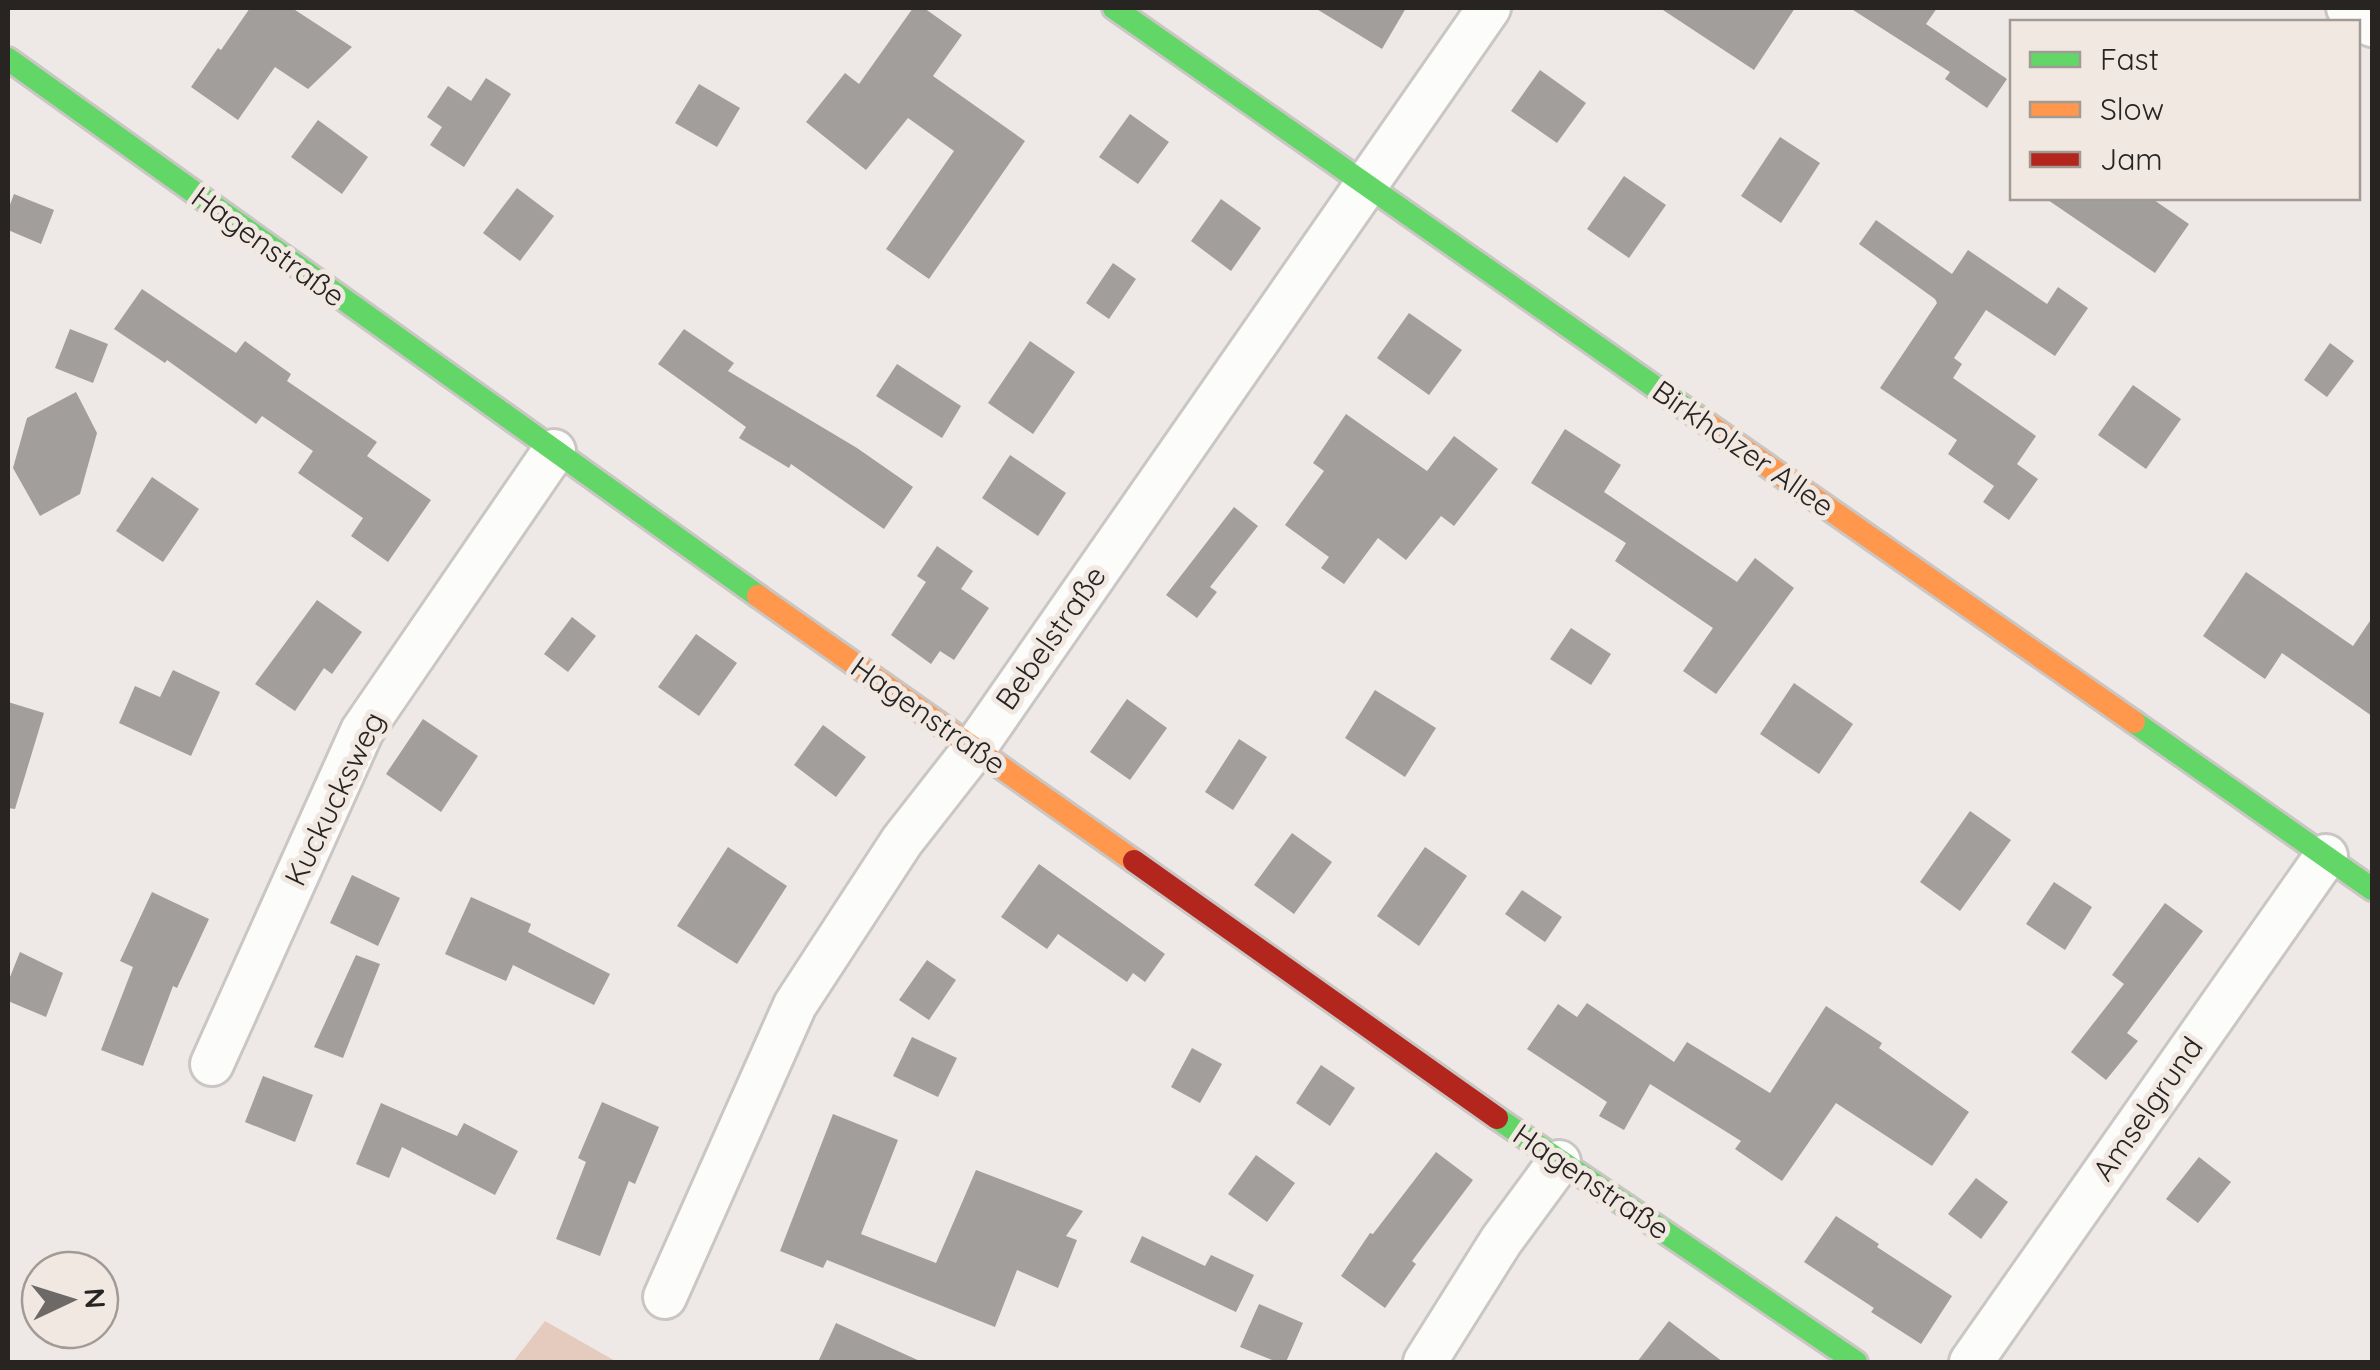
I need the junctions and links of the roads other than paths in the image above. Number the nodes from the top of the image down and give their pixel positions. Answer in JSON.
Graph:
{"nodes":[{"id":1,"x":1114,"y":8,"type":"edge"},
{"id":2,"x":1488,"y":8,"type":"edge"},
{"id":3,"x":2348,"y":8,"type":"edge"},
{"id":4,"x":2372,"y":25,"type":"edge"},
{"id":5,"x":8,"y":59,"type":"edge"},
{"id":6,"x":1365,"y":185,"type":"junction"},
{"id":7,"x":554,"y":451,"type":"junction"},
{"id":8,"x":974,"y":749,"type":"junction"},
{"id":9,"x":2326,"y":856,"type":"junction"},
{"id":10,"x":2372,"y":889,"type":"edge"},
{"id":11,"x":212,"y":1064,"type":"dead end"},
{"id":12,"x":1559,"y":1162,"type":"junction"},
{"id":13,"x":664,"y":1297,"type":"dead end"},
{"id":14,"x":1425,"y":1362,"type":"edge"},
{"id":15,"x":1856,"y":1362,"type":"edge"},
{"id":16,"x":1971,"y":1362,"type":"edge"}],
"edges":[{"from":1,"to":6,"type":"street","name":"Birkholzer Allee"},
{"from":2,"to":6,"type":"street","name":"Bebelstraße"},
{"from":3,"to":4,"type":"street"},
{"from":5,"to":7,"type":"street","name":"Hagenstraße"},
{"from":6,"to":8,"type":"street","name":"Bebelstraße"},
{"from":6,"to":9,"type":"street","name":"Birkholzer Allee"},
{"from":7,"to":8,"type":"street","name":"Hagenstraße"},
{"from":7,"to":11,"type":"street","name":"Kuckucksweg"},
{"from":8,"to":12,"type":"street","name":"Hagenstraße"},
{"from":8,"to":13,"type":"street","name":"Bebelstraße"},
{"from":9,"to":10,"type":"street","name":"Birkholzer Allee"},
{"from":9,"to":16,"type":"street","name":"Amselgrund"},
{"from":12,"to":14,"type":"street"},
{"from":12,"to":15,"type":"street","name":"Hagenstraße"}]}
